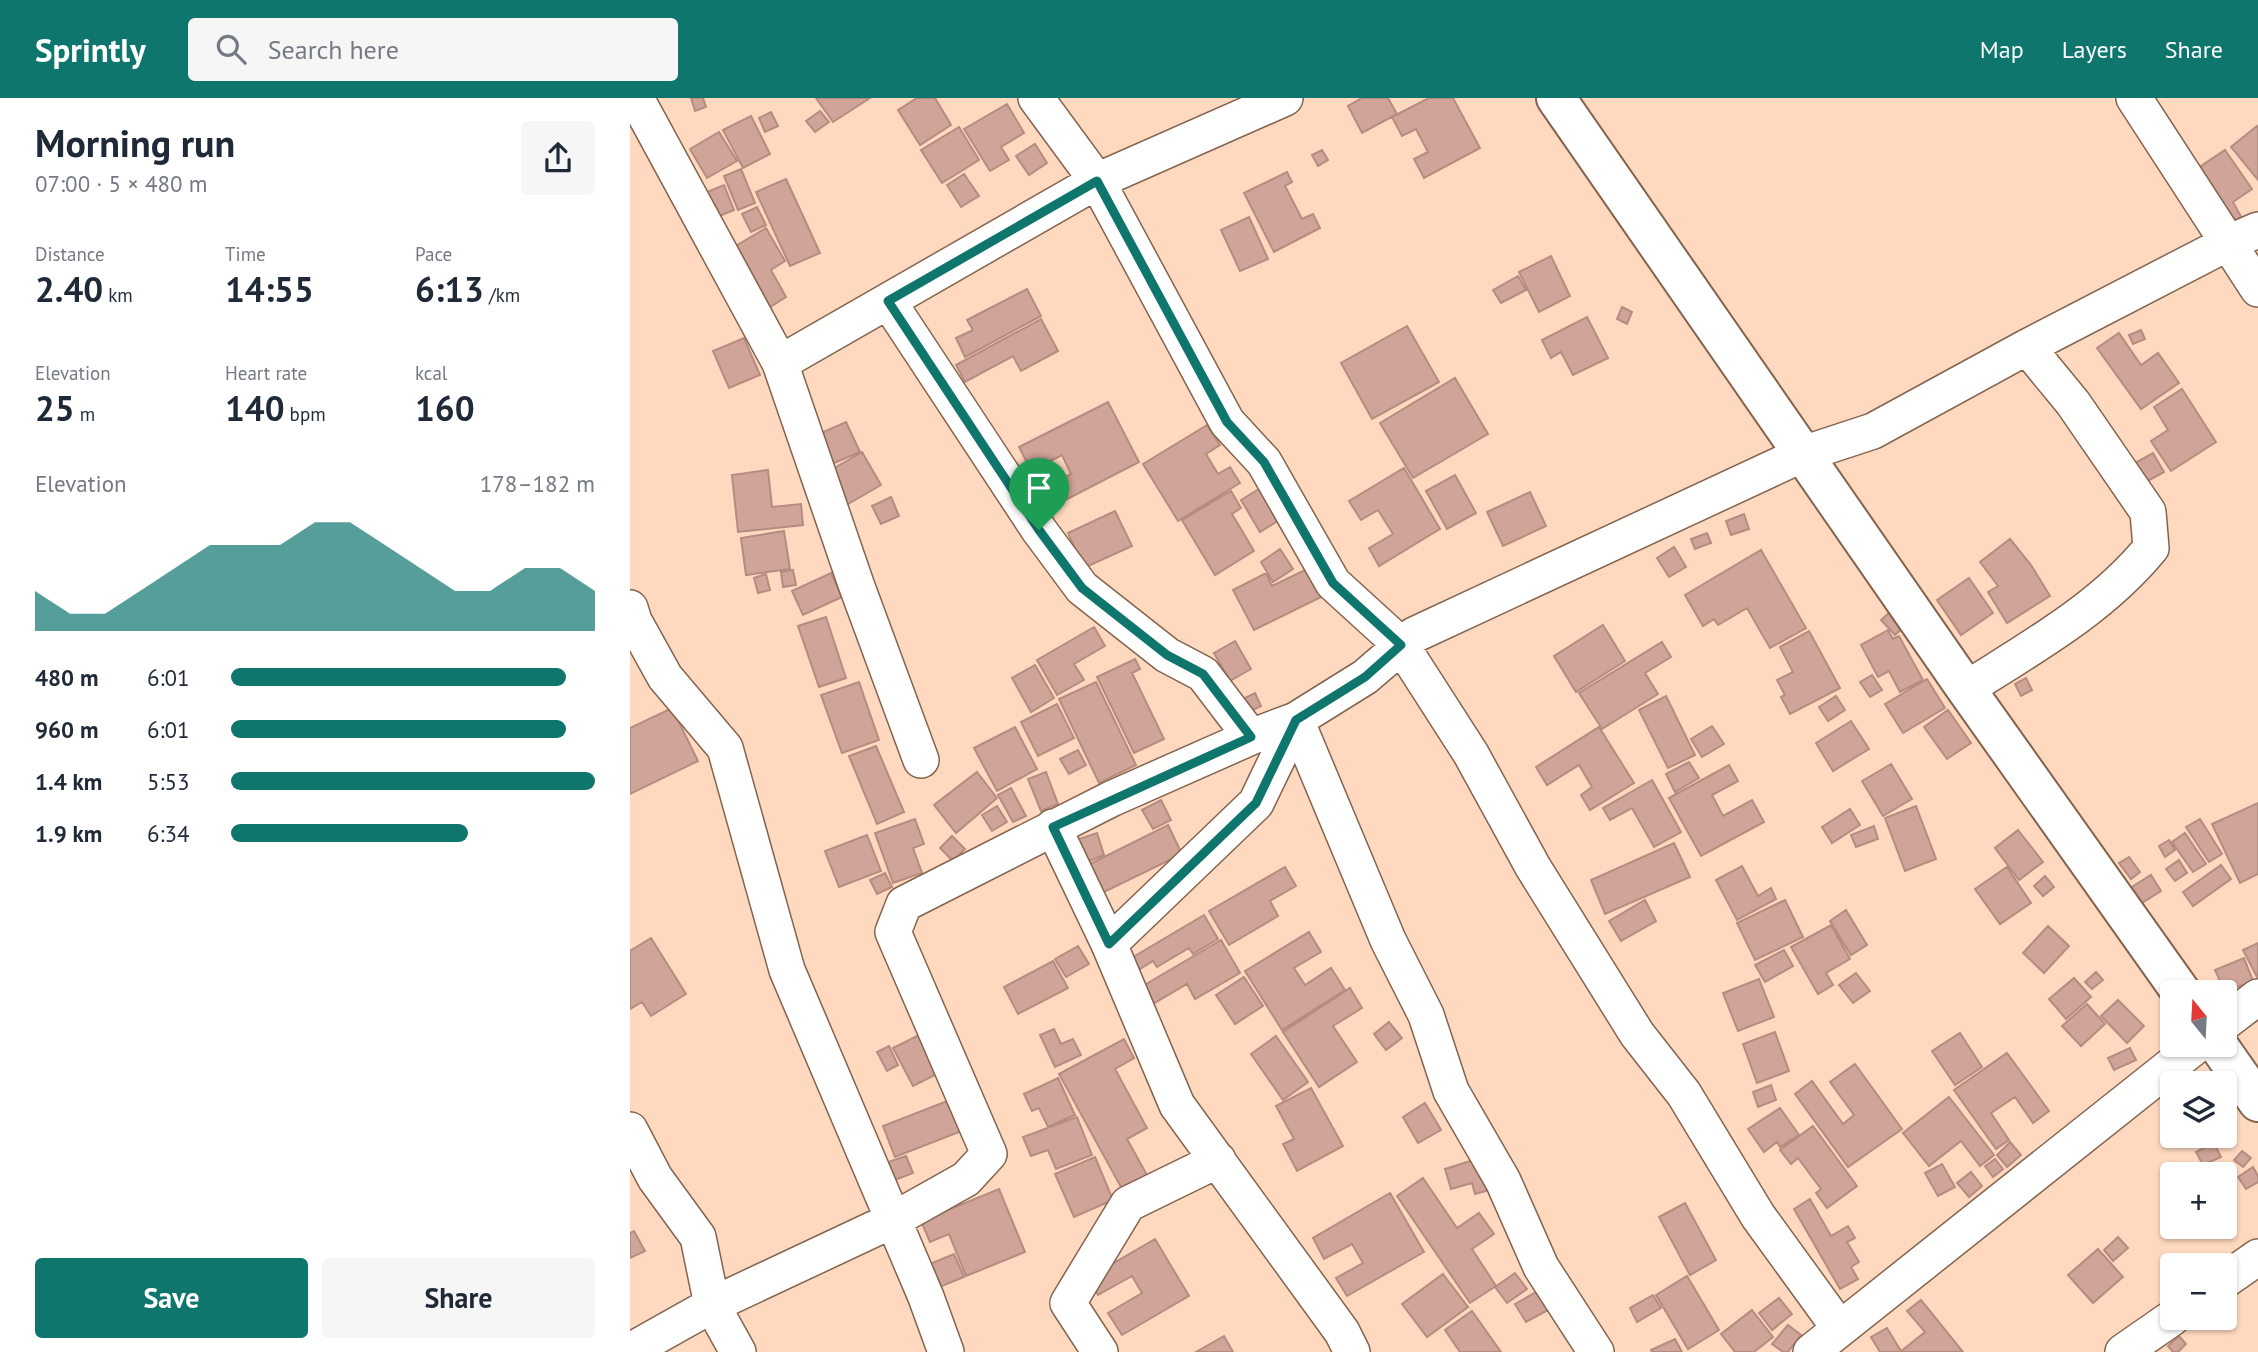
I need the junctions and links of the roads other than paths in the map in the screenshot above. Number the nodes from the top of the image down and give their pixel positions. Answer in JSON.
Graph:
{"nodes":[{"id":1,"x":636,"y":98,"type":"edge"},
{"id":2,"x":1035,"y":98,"type":"edge"},
{"id":3,"x":1285,"y":98,"type":"edge"},
{"id":4,"x":1556,"y":98,"type":"edge"},
{"id":5,"x":2134,"y":98,"type":"edge"},
{"id":6,"x":1097,"y":181,"type":"junction"},
{"id":7,"x":2243,"y":237,"type":"edge"},
{"id":8,"x":2258,"y":289,"type":"edge"},
{"id":9,"x":888,"y":301,"type":"junction"},
{"id":10,"x":2027,"y":347,"type":"junction"},
{"id":11,"x":780,"y":363,"type":"junction"},
{"id":12,"x":1803,"y":454,"type":"junction"},
{"id":13,"x":630,"y":608,"type":"edge"},
{"id":14,"x":1401,"y":645,"type":"junction"},
{"id":15,"x":1966,"y":689,"type":"junction"},
{"id":16,"x":1296,"y":720,"type":"junction"},
{"id":17,"x":1251,"y":737,"type":"junction"},
{"id":18,"x":921,"y":760,"type":"dead end"},
{"id":19,"x":1053,"y":827,"type":"junction"},
{"id":20,"x":1109,"y":944,"type":"junction"},
{"id":21,"x":2172,"y":980,"type":"edge"},
{"id":22,"x":2258,"y":997,"type":"edge"},
{"id":23,"x":2237,"y":1013,"type":"edge"},
{"id":24,"x":2182,"y":1057,"type":"edge"},
{"id":25,"x":2226,"y":1057,"type":"edge"},
{"id":26,"x":2258,"y":1102,"type":"edge"},
{"id":27,"x":630,"y":1130,"type":"edge"},
{"id":28,"x":1218,"y":1160,"type":"junction"},
{"id":29,"x":893,"y":1220,"type":"junction"},
{"id":30,"x":2258,"y":1257,"type":"edge"},
{"id":31,"x":2237,"y":1272,"type":"edge"},
{"id":32,"x":712,"y":1305,"type":"junction"},
{"id":33,"x":2160,"y":1326,"type":"edge"},
{"id":34,"x":1840,"y":1329,"type":"junction"},
{"id":35,"x":630,"y":1351,"type":"edge"},
{"id":36,"x":738,"y":1352,"type":"edge"},
{"id":37,"x":946,"y":1352,"type":"edge"},
{"id":38,"x":1100,"y":1352,"type":"edge"},
{"id":39,"x":1352,"y":1352,"type":"edge"},
{"id":40,"x":1596,"y":1352,"type":"edge"},
{"id":41,"x":1811,"y":1352,"type":"edge"},
{"id":42,"x":2123,"y":1352,"type":"edge"}],
"edges":[{"from":1,"to":11,"type":"street"},
{"from":2,"to":6,"type":"street"},
{"from":3,"to":6,"type":"street"},
{"from":4,"to":12,"type":"street"},
{"from":5,"to":7,"type":"street"},
{"from":6,"to":9,"type":"street"},
{"from":6,"to":14,"type":"street"},
{"from":7,"to":8,"type":"street"},
{"from":7,"to":10,"type":"street"},
{"from":9,"to":11,"type":"street"},
{"from":9,"to":17,"type":"street"},
{"from":10,"to":12,"type":"street"},
{"from":10,"to":15,"type":"street"},
{"from":11,"to":18,"type":"street"},
{"from":12,"to":14,"type":"street"},
{"from":12,"to":15,"type":"street"},
{"from":13,"to":29,"type":"street"},
{"from":14,"to":16,"type":"street"},
{"from":14,"to":34,"type":"street"},
{"from":15,"to":21,"type":"street"},
{"from":16,"to":17,"type":"street"},
{"from":16,"to":20,"type":"street"},
{"from":16,"to":40,"type":"street"},
{"from":17,"to":19,"type":"street"},
{"from":19,"to":20,"type":"street"},
{"from":19,"to":29,"type":"street"},
{"from":20,"to":28,"type":"street"},
{"from":22,"to":23,"type":"street"},
{"from":24,"to":34,"type":"street"},
{"from":25,"to":26,"type":"street"},
{"from":27,"to":32,"type":"street"},
{"from":28,"to":38,"type":"street"},
{"from":28,"to":39,"type":"street"},
{"from":29,"to":32,"type":"street"},
{"from":29,"to":37,"type":"street"},
{"from":30,"to":31,"type":"street"},
{"from":32,"to":35,"type":"street"},
{"from":32,"to":36,"type":"street"},
{"from":33,"to":42,"type":"street"},
{"from":34,"to":41,"type":"street"}]}
